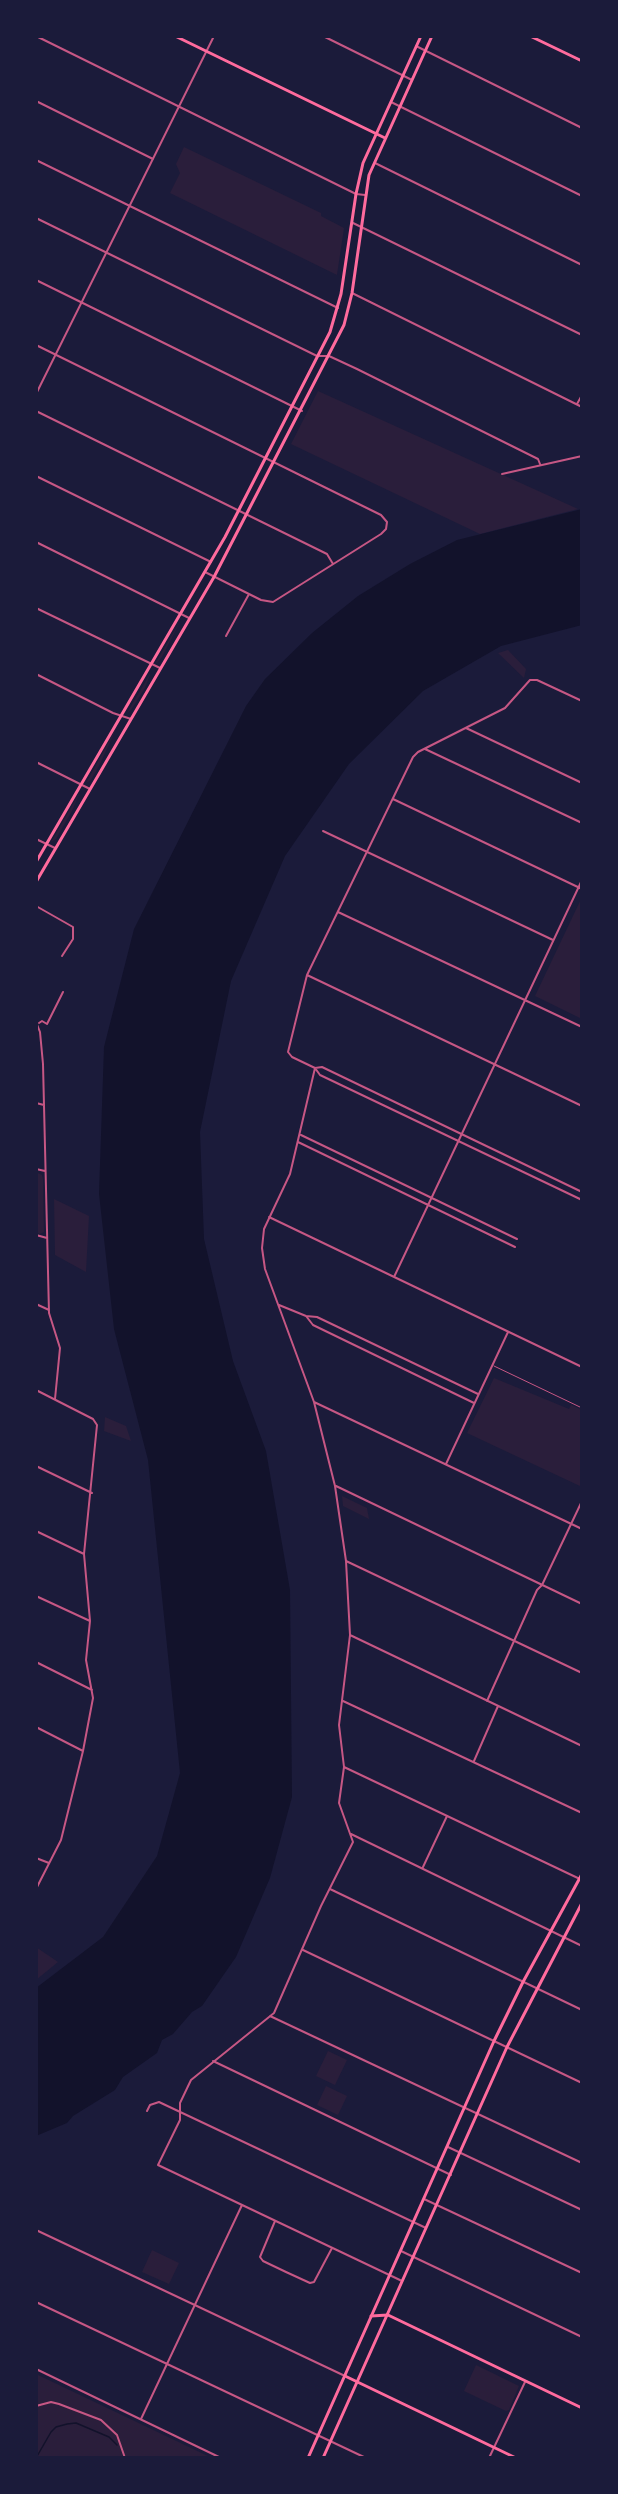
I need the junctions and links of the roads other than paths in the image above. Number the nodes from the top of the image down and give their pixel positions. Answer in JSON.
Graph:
{"nodes":[{"id":1,"x":36,"y":36,"type":"edge"},
{"id":2,"x":176,"y":36,"type":"edge"},
{"id":3,"x":214,"y":36,"type":"edge"},
{"id":4,"x":323,"y":36,"type":"edge"},
{"id":5,"x":421,"y":36,"type":"edge"},
{"id":6,"x":432,"y":36,"type":"edge"},
{"id":7,"x":530,"y":36,"type":"edge"},
{"id":8,"x":416,"y":45,"type":"junction"},
{"id":9,"x":207,"y":51,"type":"junction"},
{"id":10,"x":426,"y":51,"type":"junction"},
{"id":11,"x":582,"y":62,"type":"edge"},
{"id":12,"x":402,"y":75,"type":"junction"},
{"id":13,"x":412,"y":80,"type":"junction"},
{"id":14,"x":36,"y":101,"type":"edge"},
{"id":15,"x":390,"y":102,"type":"junction"},
{"id":16,"x":179,"y":107,"type":"junction"},
{"id":17,"x":400,"y":107,"type":"junction"},
{"id":18,"x":582,"y":128,"type":"edge"},
{"id":19,"x":375,"y":134,"type":"junction"},
{"id":20,"x":384,"y":138,"type":"junction"},
{"id":21,"x":153,"y":159,"type":"junction"},
{"id":22,"x":36,"y":160,"type":"edge"},
{"id":23,"x":374,"y":163,"type":"junction"},
{"id":24,"x":356,"y":194,"type":"junction"},
{"id":25,"x":365,"y":195,"type":"junction"},
{"id":26,"x":582,"y":196,"type":"edge"},
{"id":27,"x":130,"y":206,"type":"junction"},
{"id":28,"x":36,"y":218,"type":"edge"},
{"id":29,"x":352,"y":222,"type":"junction"},
{"id":30,"x":361,"y":226,"type":"junction"},
{"id":31,"x":107,"y":253,"type":"junction"},
{"id":32,"x":582,"y":265,"type":"edge"},
{"id":33,"x":36,"y":280,"type":"edge"},
{"id":34,"x":352,"y":293,"type":"junction"},
{"id":35,"x":82,"y":303,"type":"junction"},
{"id":36,"x":338,"y":308,"type":"junction"},
{"id":37,"x":582,"y":335,"type":"edge"},
{"id":38,"x":36,"y":345,"type":"edge"},
{"id":39,"x":56,"y":354,"type":"junction"},
{"id":40,"x":317,"y":356,"type":"junction"},
{"id":41,"x":329,"y":356,"type":"junction"},
{"id":42,"x":36,"y":394,"type":"edge"},
{"id":43,"x":582,"y":395,"type":"edge"},
{"id":44,"x":577,"y":404,"type":"junction"},
{"id":45,"x":292,"y":405,"type":"junction"},
{"id":46,"x":582,"y":406,"type":"edge"},
{"id":47,"x":36,"y":411,"type":"edge"},
{"id":48,"x":302,"y":411,"type":"junction"},
{"id":49,"x":582,"y":456,"type":"edge"},
{"id":50,"x":265,"y":458,"type":"junction"},
{"id":51,"x":274,"y":463,"type":"junction"},
{"id":52,"x":540,"y":464,"type":"junction"},
{"id":53,"x":502,"y":474,"type":"dead end"},
{"id":54,"x":36,"y":476,"type":"edge"},
{"id":55,"x":239,"y":510,"type":"junction"},
{"id":56,"x":248,"y":515,"type":"junction"},
{"id":57,"x":36,"y":542,"type":"edge"},
{"id":58,"x":211,"y":562,"type":"junction"},
{"id":59,"x":333,"y":564,"type":"junction"},
{"id":60,"x":205,"y":572,"type":"junction"},
{"id":61,"x":214,"y":577,"type":"junction"},
{"id":62,"x":249,"y":594,"type":"junction"},
{"id":63,"x":36,"y":608,"type":"edge"},
{"id":64,"x":181,"y":613,"type":"junction"},
{"id":65,"x":190,"y":618,"type":"junction"},
{"id":66,"x":226,"y":636,"type":"dead end"},
{"id":67,"x":151,"y":665,"type":"junction"},
{"id":68,"x":161,"y":669,"type":"junction"},
{"id":69,"x":36,"y":674,"type":"edge"},
{"id":70,"x":582,"y":702,"type":"edge"},
{"id":71,"x":121,"y":716,"type":"junction"},
{"id":72,"x":131,"y":719,"type":"junction"},
{"id":73,"x":466,"y":728,"type":"junction"},
{"id":74,"x":425,"y":749,"type":"junction"},
{"id":75,"x":36,"y":762,"type":"edge"},
{"id":76,"x":582,"y":783,"type":"edge"},
{"id":77,"x":81,"y":785,"type":"junction"},
{"id":78,"x":90,"y":789,"type":"junction"},
{"id":79,"x":393,"y":799,"type":"junction"},
{"id":80,"x":582,"y":823,"type":"edge"},
{"id":81,"x":323,"y":831,"type":"dead end"},
{"id":82,"x":36,"y":839,"type":"edge"},
{"id":83,"x":46,"y":844,"type":"junction"},
{"id":84,"x":55,"y":848,"type":"junction"},
{"id":85,"x":368,"y":852,"type":"junction"},
{"id":86,"x":36,"y":862,"type":"edge"},
{"id":87,"x":582,"y":880,"type":"edge"},
{"id":88,"x":36,"y":882,"type":"edge"},
{"id":89,"x":580,"y":888,"type":"edge"},
{"id":90,"x":36,"y":906,"type":"edge"},
{"id":91,"x":338,"y":912,"type":"junction"},
{"id":92,"x":554,"y":940,"type":"junction"},
{"id":93,"x":62,"y":956,"type":"dead end"},
{"id":94,"x":307,"y":975,"type":"junction"},
{"id":95,"x":63,"y":992,"type":"dead end"},
{"id":96,"x":525,"y":1000,"type":"junction"},
{"id":97,"x":37,"y":1023,"type":"edge"},
{"id":98,"x":582,"y":1028,"type":"edge"},
{"id":99,"x":495,"y":1064,"type":"junction"},
{"id":100,"x":315,"y":1068,"type":"junction"},
{"id":101,"x":36,"y":1103,"type":"edge"},
{"id":102,"x":44,"y":1105,"type":"junction"},
{"id":103,"x":582,"y":1106,"type":"edge"},
{"id":104,"x":462,"y":1134,"type":"junction"},
{"id":105,"x":300,"y":1135,"type":"junction"},
{"id":106,"x":458,"y":1141,"type":"junction"},
{"id":107,"x":298,"y":1142,"type":"junction"},
{"id":108,"x":36,"y":1169,"type":"edge"},
{"id":109,"x":45,"y":1171,"type":"junction"},
{"id":110,"x":582,"y":1192,"type":"edge"},
{"id":111,"x":431,"y":1198,"type":"junction"},
{"id":112,"x":582,"y":1200,"type":"edge"},
{"id":113,"x":428,"y":1205,"type":"junction"},
{"id":114,"x":269,"y":1217,"type":"junction"},
{"id":115,"x":36,"y":1235,"type":"edge"},
{"id":116,"x":47,"y":1238,"type":"junction"},
{"id":117,"x":517,"y":1239,"type":"dead end"},
{"id":118,"x":515,"y":1247,"type":"dead end"},
{"id":119,"x":394,"y":1277,"type":"junction"},
{"id":120,"x":36,"y":1304,"type":"edge"},
{"id":121,"x":278,"y":1305,"type":"junction"},
{"id":122,"x":49,"y":1310,"type":"junction"},
{"id":123,"x":306,"y":1316,"type":"junction"},
{"id":124,"x":508,"y":1332,"type":"junction"},
{"id":125,"x":492,"y":1365,"type":"junction"},
{"id":126,"x":582,"y":1367,"type":"edge"},
{"id":127,"x":36,"y":1390,"type":"edge"},
{"id":128,"x":478,"y":1394,"type":"junction"},
{"id":129,"x":55,"y":1399,"type":"junction"},
{"id":130,"x":314,"y":1402,"type":"junction"},
{"id":131,"x":474,"y":1403,"type":"junction"},
{"id":132,"x":582,"y":1408,"type":"edge"},
{"id":133,"x":446,"y":1464,"type":"junction"},
{"id":134,"x":36,"y":1466,"type":"edge"},
{"id":135,"x":335,"y":1486,"type":"junction"},
{"id":136,"x":92,"y":1493,"type":"junction"},
{"id":137,"x":582,"y":1501,"type":"edge"},
{"id":138,"x":570,"y":1524,"type":"junction"},
{"id":139,"x":582,"y":1529,"type":"edge"},
{"id":140,"x":36,"y":1531,"type":"edge"},
{"id":141,"x":84,"y":1554,"type":"junction"},
{"id":142,"x":346,"y":1561,"type":"junction"},
{"id":143,"x":542,"y":1585,"type":"junction"},
{"id":144,"x":36,"y":1596,"type":"edge"},
{"id":145,"x":582,"y":1604,"type":"edge"},
{"id":146,"x":90,"y":1622,"type":"junction"},
{"id":147,"x":350,"y":1635,"type":"junction"},
{"id":148,"x":513,"y":1640,"type":"junction"},
{"id":149,"x":36,"y":1662,"type":"edge"},
{"id":150,"x":582,"y":1673,"type":"edge"},
{"id":151,"x":92,"y":1690,"type":"junction"},
{"id":152,"x":344,"y":1701,"type":"junction"},
{"id":153,"x":487,"y":1701,"type":"junction"},
{"id":154,"x":498,"y":1706,"type":"junction"},
{"id":155,"x":36,"y":1727,"type":"edge"},
{"id":156,"x":582,"y":1746,"type":"edge"},
{"id":157,"x":83,"y":1751,"type":"junction"},
{"id":158,"x":474,"y":1762,"type":"junction"},
{"id":159,"x":344,"y":1767,"type":"junction"},
{"id":160,"x":582,"y":1814,"type":"edge"},
{"id":161,"x":447,"y":1816,"type":"junction"},
{"id":162,"x":351,"y":1834,"type":"junction"},
{"id":163,"x":36,"y":1858,"type":"edge"},
{"id":164,"x":49,"y":1863,"type":"junction"},
{"id":165,"x":422,"y":1868,"type":"junction"},
{"id":166,"x":582,"y":1874,"type":"edge"},
{"id":167,"x":581,"y":1879,"type":"edge"},
{"id":168,"x":36,"y":1888,"type":"edge"},
{"id":169,"x":330,"y":1889,"type":"junction"},
{"id":170,"x":582,"y":1903,"type":"edge"},
{"id":171,"x":551,"y":1931,"type":"junction"},
{"id":172,"x":563,"y":1937,"type":"junction"},
{"id":173,"x":582,"y":1946,"type":"edge"},
{"id":174,"x":303,"y":1950,"type":"junction"},
{"id":175,"x":523,"y":1982,"type":"junction"},
{"id":176,"x":536,"y":1988,"type":"junction"},
{"id":177,"x":582,"y":2010,"type":"edge"},
{"id":178,"x":270,"y":2016,"type":"junction"},
{"id":179,"x":494,"y":2041,"type":"junction"},
{"id":180,"x":507,"y":2047,"type":"junction"},
{"id":181,"x":213,"y":2061,"type":"junction"},
{"id":182,"x":582,"y":2083,"type":"edge"},
{"id":183,"x":464,"y":2109,"type":"junction"},
{"id":184,"x":147,"y":2110,"type":"dead end"},
{"id":185,"x":180,"y":2111,"type":"junction"},
{"id":186,"x":478,"y":2114,"type":"junction"},
{"id":187,"x":448,"y":2146,"type":"junction"},
{"id":188,"x":460,"y":2153,"type":"junction"},
{"id":189,"x":582,"y":2163,"type":"edge"},
{"id":190,"x":437,"y":2169,"type":"junction"},
{"id":191,"x":450,"y":2175,"type":"junction"},
{"id":192,"x":424,"y":2199,"type":"junction"},
{"id":193,"x":242,"y":2205,"type":"junction"},
{"id":194,"x":437,"y":2205,"type":"junction"},
{"id":195,"x":582,"y":2210,"type":"edge"},
{"id":196,"x":275,"y":2221,"type":"junction"},
{"id":197,"x":413,"y":2222,"type":"junction"},
{"id":198,"x":426,"y":2228,"type":"junction"},
{"id":199,"x":36,"y":2230,"type":"edge"},
{"id":200,"x":332,"y":2248,"type":"junction"},
{"id":201,"x":401,"y":2250,"type":"junction"},
{"id":202,"x":413,"y":2256,"type":"junction"},
{"id":203,"x":582,"y":2273,"type":"edge"},
{"id":204,"x":389,"y":2276,"type":"junction"},
{"id":205,"x":402,"y":2281,"type":"junction"},
{"id":206,"x":36,"y":2302,"type":"edge"},
{"id":207,"x":195,"y":2306,"type":"junction"},
{"id":208,"x":388,"y":2315,"type":"junction"},
{"id":209,"x":371,"y":2316,"type":"junction"},
{"id":210,"x":582,"y":2337,"type":"edge"},
{"id":211,"x":167,"y":2364,"type":"junction"},
{"id":212,"x":36,"y":2369,"type":"edge"},
{"id":213,"x":345,"y":2376,"type":"junction"},
{"id":214,"x":525,"y":2381,"type":"junction"},
{"id":215,"x":357,"y":2382,"type":"junction"},
{"id":216,"x":36,"y":2406,"type":"edge"},
{"id":217,"x":582,"y":2408,"type":"edge"},
{"id":218,"x":141,"y":2420,"type":"junction"},
{"id":219,"x":318,"y":2436,"type":"junction"},
{"id":220,"x":331,"y":2442,"type":"junction"},
{"id":221,"x":494,"y":2447,"type":"junction"},
{"id":222,"x":125,"y":2458,"type":"edge"},
{"id":223,"x":221,"y":2458,"type":"edge"},
{"id":224,"x":308,"y":2458,"type":"edge"},
{"id":225,"x":323,"y":2458,"type":"edge"},
{"id":226,"x":366,"y":2458,"type":"edge"},
{"id":227,"x":489,"y":2458,"type":"edge"},
{"id":228,"x":516,"y":2458,"type":"edge"}],
"edges":[{"from":1,"to":16,"type":"street"},
{"from":2,"to":9,"type":"main road"},
{"from":3,"to":9,"type":"street"},
{"from":4,"to":12,"type":"street"},
{"from":5,"to":8,"type":"main road"},
{"from":6,"to":10,"type":"main road"},
{"from":7,"to":11,"type":"main road"},
{"from":8,"to":10,"type":"street"},
{"from":8,"to":12,"type":"main road"},
{"from":9,"to":16,"type":"street"},
{"from":9,"to":19,"type":"main road"},
{"from":10,"to":13,"type":"main road"},
{"from":10,"to":18,"type":"street"},
{"from":12,"to":13,"type":"street"},
{"from":12,"to":15,"type":"main road"},
{"from":13,"to":17,"type":"main road"},
{"from":14,"to":21,"type":"street"},
{"from":15,"to":17,"type":"street"},
{"from":15,"to":19,"type":"main road"},
{"from":16,"to":21,"type":"street"},
{"from":16,"to":24,"type":"street"},
{"from":17,"to":20,"type":"main road"},
{"from":17,"to":26,"type":"street"},
{"from":19,"to":20,"type":"main road"},
{"from":19,"to":24,"type":"main road"},
{"from":20,"to":23,"type":"main road"},
{"from":21,"to":27,"type":"street"},
{"from":22,"to":27,"type":"street"},
{"from":23,"to":25,"type":"main road"},
{"from":23,"to":32,"type":"street"},
{"from":24,"to":25,"type":"street"},
{"from":24,"to":29,"type":"main road"},
{"from":25,"to":30,"type":"main road"},
{"from":27,"to":31,"type":"street"},
{"from":27,"to":36,"type":"street"},
{"from":28,"to":31,"type":"street"},
{"from":29,"to":30,"type":"street"},
{"from":29,"to":36,"type":"main road"},
{"from":30,"to":34,"type":"main road"},
{"from":30,"to":37,"type":"street"},
{"from":31,"to":35,"type":"street"},
{"from":31,"to":40,"type":"street"},
{"from":33,"to":35,"type":"street"},
{"from":34,"to":41,"type":"main road"},
{"from":34,"to":44,"type":"street"},
{"from":35,"to":39,"type":"street"},
{"from":35,"to":45,"type":"street"},
{"from":36,"to":40,"type":"main road"},
{"from":38,"to":39,"type":"street"},
{"from":39,"to":42,"type":"street"},
{"from":39,"to":50,"type":"street"},
{"from":40,"to":41,"type":"street"},
{"from":40,"to":45,"type":"main road"},
{"from":41,"to":48,"type":"main road"},
{"from":41,"to":52,"type":"street"},
{"from":43,"to":44,"type":"street"},
{"from":44,"to":46,"type":"street"},
{"from":45,"to":48,"type":"street"},
{"from":45,"to":50,"type":"main road"},
{"from":47,"to":55,"type":"street"},
{"from":48,"to":51,"type":"main road"},
{"from":49,"to":52,"type":"street"},
{"from":50,"to":51,"type":"street"},
{"from":50,"to":55,"type":"main road"},
{"from":51,"to":56,"type":"main road"},
{"from":51,"to":59,"type":"street"},
{"from":52,"to":53,"type":"street"},
{"from":54,"to":58,"type":"street"},
{"from":55,"to":56,"type":"street"},
{"from":55,"to":58,"type":"main road"},
{"from":56,"to":59,"type":"street"},
{"from":56,"to":61,"type":"main road"},
{"from":57,"to":64,"type":"street"},
{"from":58,"to":60,"type":"main road"},
{"from":59,"to":62,"type":"street"},
{"from":60,"to":61,"type":"street"},
{"from":60,"to":64,"type":"main road"},
{"from":61,"to":62,"type":"street"},
{"from":61,"to":65,"type":"main road"},
{"from":62,"to":66,"type":"street"},
{"from":63,"to":67,"type":"street"},
{"from":64,"to":65,"type":"street"},
{"from":64,"to":67,"type":"main road"},
{"from":65,"to":68,"type":"main road"},
{"from":67,"to":68,"type":"street"},
{"from":67,"to":71,"type":"main road"},
{"from":68,"to":72,"type":"main road"},
{"from":69,"to":71,"type":"street"},
{"from":70,"to":73,"type":"street"},
{"from":71,"to":72,"type":"street"},
{"from":71,"to":77,"type":"main road"},
{"from":72,"to":78,"type":"main road"},
{"from":73,"to":74,"type":"street"},
{"from":73,"to":76,"type":"street"},
{"from":74,"to":79,"type":"street"},
{"from":74,"to":80,"type":"street"},
{"from":75,"to":77,"type":"street"},
{"from":77,"to":78,"type":"street"},
{"from":77,"to":83,"type":"main road"},
{"from":78,"to":84,"type":"main road"},
{"from":79,"to":85,"type":"street"},
{"from":79,"to":89,"type":"street"},
{"from":81,"to":85,"type":"street"},
{"from":82,"to":83,"type":"street"},
{"from":83,"to":84,"type":"street"},
{"from":83,"to":86,"type":"main road"},
{"from":84,"to":88,"type":"main road"},
{"from":85,"to":91,"type":"street"},
{"from":85,"to":92,"type":"street"},
{"from":87,"to":89,"type":"street"},
{"from":89,"to":92,"type":"street"},
{"from":90,"to":93,"type":"street"},
{"from":91,"to":94,"type":"street"},
{"from":91,"to":96,"type":"street"},
{"from":92,"to":96,"type":"street"},
{"from":94,"to":99,"type":"street"},
{"from":94,"to":100,"type":"street"},
{"from":95,"to":97,"type":"street"},
{"from":96,"to":98,"type":"street"},
{"from":96,"to":99,"type":"street"},
{"from":97,"to":102,"type":"street"},
{"from":99,"to":103,"type":"street"},
{"from":99,"to":104,"type":"street"},
{"from":100,"to":104,"type":"street"},
{"from":100,"to":105,"type":"street"},
{"from":100,"to":106,"type":"street"},
{"from":101,"to":102,"type":"street"},
{"from":102,"to":109,"type":"street"},
{"from":104,"to":106,"type":"street"},
{"from":104,"to":110,"type":"street"},
{"from":105,"to":107,"type":"street"},
{"from":105,"to":111,"type":"street"},
{"from":106,"to":111,"type":"street"},
{"from":106,"to":112,"type":"street"},
{"from":107,"to":113,"type":"street"},
{"from":107,"to":114,"type":"street"},
{"from":108,"to":109,"type":"street"},
{"from":109,"to":116,"type":"street"},
{"from":111,"to":113,"type":"street"},
{"from":111,"to":117,"type":"street"},
{"from":113,"to":118,"type":"street"},
{"from":113,"to":119,"type":"street"},
{"from":114,"to":119,"type":"street"},
{"from":114,"to":121,"type":"street"},
{"from":115,"to":116,"type":"street"},
{"from":116,"to":122,"type":"street"},
{"from":119,"to":124,"type":"street"},
{"from":120,"to":122,"type":"street"},
{"from":121,"to":123,"type":"street"},
{"from":121,"to":130,"type":"street"},
{"from":122,"to":129,"type":"street"},
{"from":123,"to":128,"type":"street"},
{"from":123,"to":131,"type":"street"},
{"from":124,"to":125,"type":"street"},
{"from":124,"to":126,"type":"street"},
{"from":125,"to":128,"type":"street"},
{"from":125,"to":132,"type":"lane"},
{"from":127,"to":129,"type":"street"},
{"from":128,"to":131,"type":"street"},
{"from":129,"to":136,"type":"street"},
{"from":130,"to":133,"type":"street"},
{"from":130,"to":135,"type":"street"},
{"from":131,"to":133,"type":"street"},
{"from":133,"to":138,"type":"street"},
{"from":134,"to":136,"type":"street"},
{"from":135,"to":142,"type":"street"},
{"from":135,"to":143,"type":"street"},
{"from":136,"to":141,"type":"street"},
{"from":137,"to":138,"type":"street"},
{"from":138,"to":139,"type":"street"},
{"from":138,"to":143,"type":"street"},
{"from":140,"to":141,"type":"street"},
{"from":141,"to":146,"type":"street"},
{"from":142,"to":147,"type":"street"},
{"from":142,"to":148,"type":"street"},
{"from":143,"to":145,"type":"street"},
{"from":143,"to":148,"type":"street"},
{"from":144,"to":146,"type":"street"},
{"from":146,"to":151,"type":"street"},
{"from":147,"to":152,"type":"street"},
{"from":147,"to":153,"type":"street"},
{"from":148,"to":150,"type":"street"},
{"from":148,"to":153,"type":"street"},
{"from":149,"to":151,"type":"street"},
{"from":151,"to":157,"type":"street"},
{"from":152,"to":158,"type":"street"},
{"from":152,"to":159,"type":"street"},
{"from":153,"to":154,"type":"street"},
{"from":154,"to":156,"type":"street"},
{"from":154,"to":158,"type":"street"},
{"from":155,"to":157,"type":"street"},
{"from":157,"to":164,"type":"street"},
{"from":158,"to":160,"type":"street"},
{"from":159,"to":161,"type":"street"},
{"from":159,"to":162,"type":"street"},
{"from":161,"to":165,"type":"street"},
{"from":161,"to":167,"type":"street"},
{"from":162,"to":165,"type":"street"},
{"from":162,"to":169,"type":"street"},
{"from":163,"to":164,"type":"street"},
{"from":164,"to":168,"type":"street"},
{"from":165,"to":171,"type":"street"},
{"from":166,"to":167,"type":"main road"},
{"from":167,"to":171,"type":"main road"},
{"from":169,"to":174,"type":"street"},
{"from":169,"to":175,"type":"street"},
{"from":170,"to":172,"type":"main road"},
{"from":171,"to":172,"type":"street"},
{"from":171,"to":175,"type":"main road"},
{"from":172,"to":173,"type":"street"},
{"from":172,"to":176,"type":"main road"},
{"from":174,"to":178,"type":"street"},
{"from":174,"to":179,"type":"street"},
{"from":175,"to":176,"type":"street"},
{"from":175,"to":179,"type":"main road"},
{"from":176,"to":177,"type":"street"},
{"from":176,"to":180,"type":"main road"},
{"from":178,"to":181,"type":"street"},
{"from":178,"to":183,"type":"street"},
{"from":179,"to":180,"type":"street"},
{"from":179,"to":183,"type":"main road"},
{"from":180,"to":182,"type":"street"},
{"from":180,"to":186,"type":"main road"},
{"from":181,"to":185,"type":"street"},
{"from":181,"to":190,"type":"street"},
{"from":183,"to":186,"type":"street"},
{"from":183,"to":187,"type":"main road"},
{"from":184,"to":185,"type":"street"},
{"from":185,"to":193,"type":"street"},
{"from":185,"to":197,"type":"street"},
{"from":186,"to":188,"type":"main road"},
{"from":186,"to":189,"type":"street"},
{"from":187,"to":188,"type":"street"},
{"from":187,"to":190,"type":"main road"},
{"from":188,"to":191,"type":"main road"},
{"from":188,"to":195,"type":"street"},
{"from":190,"to":191,"type":"street"},
{"from":190,"to":192,"type":"main road"},
{"from":191,"to":194,"type":"main road"},
{"from":192,"to":194,"type":"street"},
{"from":192,"to":197,"type":"main road"},
{"from":193,"to":196,"type":"street"},
{"from":193,"to":207,"type":"street"},
{"from":194,"to":198,"type":"main road"},
{"from":194,"to":203,"type":"street"},
{"from":196,"to":200,"type":"street"},
{"from":196,"to":200,"type":"street"},
{"from":197,"to":198,"type":"street"},
{"from":197,"to":201,"type":"main road"},
{"from":198,"to":202,"type":"main road"},
{"from":199,"to":207,"type":"street"},
{"from":200,"to":204,"type":"street"},
{"from":201,"to":202,"type":"street"},
{"from":201,"to":204,"type":"main road"},
{"from":202,"to":205,"type":"main road"},
{"from":202,"to":210,"type":"street"},
{"from":204,"to":205,"type":"street"},
{"from":204,"to":209,"type":"main road"},
{"from":205,"to":208,"type":"main road"},
{"from":206,"to":211,"type":"street"},
{"from":207,"to":211,"type":"street"},
{"from":207,"to":213,"type":"street"},
{"from":208,"to":209,"type":"main road"},
{"from":208,"to":214,"type":"main road"},
{"from":208,"to":215,"type":"main road"},
{"from":209,"to":213,"type":"main road"},
{"from":211,"to":218,"type":"street"},
{"from":211,"to":219,"type":"street"},
{"from":212,"to":218,"type":"street"},
{"from":213,"to":215,"type":"main road"},
{"from":213,"to":219,"type":"main road"},
{"from":214,"to":217,"type":"main road"},
{"from":214,"to":221,"type":"street"},
{"from":215,"to":220,"type":"main road"},
{"from":215,"to":221,"type":"main road"},
{"from":216,"to":222,"type":"street"},
{"from":218,"to":223,"type":"street"},
{"from":219,"to":220,"type":"street"},
{"from":219,"to":224,"type":"main road"},
{"from":220,"to":225,"type":"main road"},
{"from":220,"to":226,"type":"street"},
{"from":221,"to":227,"type":"street"},
{"from":221,"to":228,"type":"main road"}]}
